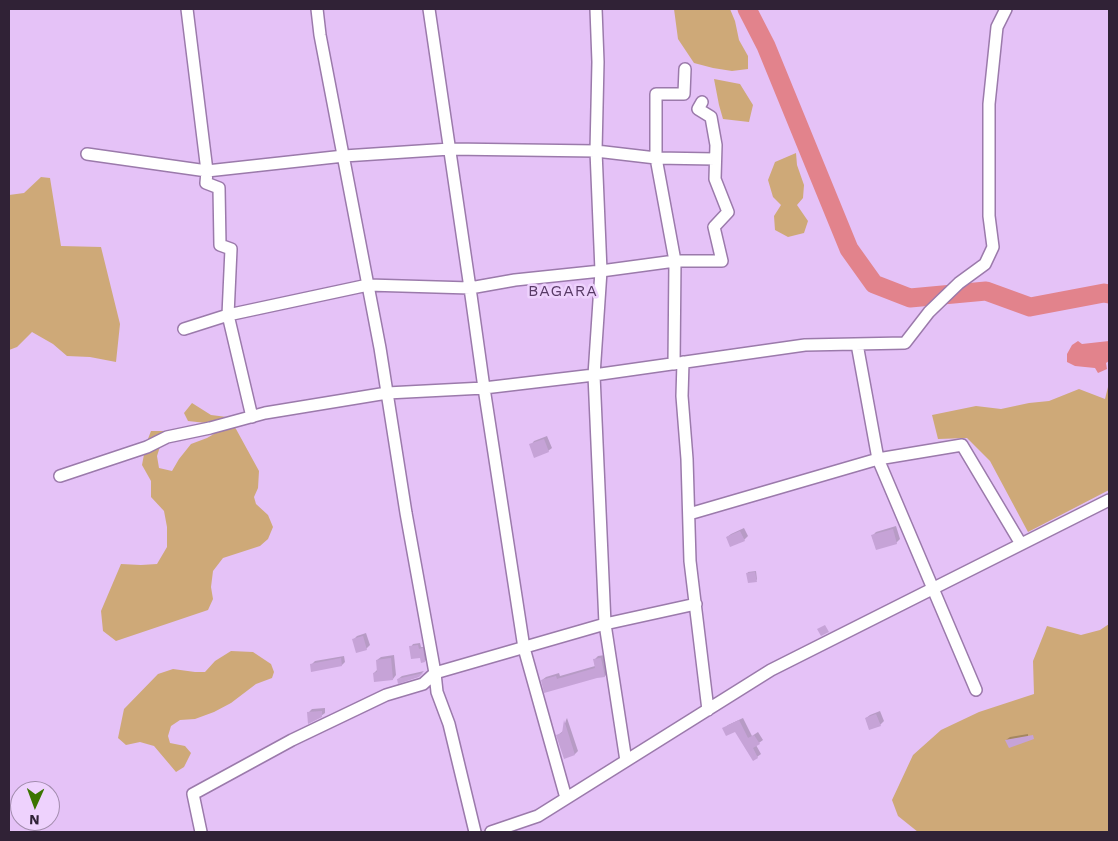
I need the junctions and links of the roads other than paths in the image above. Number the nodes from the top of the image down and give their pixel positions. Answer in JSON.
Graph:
{"nodes":[{"id":1,"x":187,"y":9,"type":"edge"},
{"id":2,"x":317,"y":9,"type":"edge"},
{"id":3,"x":429,"y":9,"type":"edge"},
{"id":4,"x":596,"y":9,"type":"edge"},
{"id":5,"x":1006,"y":9,"type":"edge"},
{"id":6,"x":685,"y":69,"type":"dead end"},
{"id":7,"x":702,"y":102,"type":"dead end"},
{"id":8,"x":450,"y":149,"type":"junction"},
{"id":9,"x":596,"y":151,"type":"junction"},
{"id":10,"x":86,"y":154,"type":"dead end"},
{"id":11,"x":344,"y":156,"type":"junction"},
{"id":12,"x":656,"y":158,"type":"junction"},
{"id":13,"x":715,"y":159,"type":"junction"},
{"id":14,"x":207,"y":171,"type":"junction"},
{"id":15,"x":675,"y":261,"type":"junction"},
{"id":16,"x":601,"y":271,"type":"junction"},
{"id":17,"x":368,"y":285,"type":"junction"},
{"id":18,"x":470,"y":288,"type":"junction"},
{"id":19,"x":228,"y":315,"type":"junction"},
{"id":20,"x":184,"y":329,"type":"dead end"},
{"id":21,"x":857,"y":344,"type":"junction"},
{"id":22,"x":678,"y":363,"type":"junction"},
{"id":23,"x":594,"y":375,"type":"junction"},
{"id":24,"x":484,"y":388,"type":"junction"},
{"id":25,"x":387,"y":393,"type":"junction"},
{"id":26,"x":252,"y":417,"type":"junction"},
{"id":27,"x":878,"y":459,"type":"junction"},
{"id":28,"x":60,"y":476,"type":"dead end"},
{"id":29,"x":1109,"y":500,"type":"edge"},
{"id":30,"x":689,"y":514,"type":"junction"},
{"id":31,"x":1021,"y":544,"type":"junction"},
{"id":32,"x":933,"y":588,"type":"junction"},
{"id":33,"x":696,"y":604,"type":"junction"},
{"id":34,"x":605,"y":624,"type":"junction"},
{"id":35,"x":524,"y":648,"type":"junction"},
{"id":36,"x":435,"y":673,"type":"junction"},
{"id":37,"x":976,"y":690,"type":"dead end"},
{"id":38,"x":708,"y":710,"type":"junction"},
{"id":39,"x":626,"y":761,"type":"junction"},
{"id":40,"x":566,"y":798,"type":"junction"},
{"id":41,"x":201,"y":832,"type":"edge"},
{"id":42,"x":475,"y":832,"type":"edge"},
{"id":43,"x":491,"y":832,"type":"edge"}],
"edges":[{"from":1,"to":14,"type":"street"},
{"from":2,"to":11,"type":"street"},
{"from":3,"to":8,"type":"street"},
{"from":4,"to":9,"type":"street"},
{"from":5,"to":21,"type":"street"},
{"from":6,"to":12,"type":"street"},
{"from":7,"to":13,"type":"street"},
{"from":8,"to":9,"type":"street"},
{"from":8,"to":11,"type":"street"},
{"from":8,"to":18,"type":"street"},
{"from":9,"to":12,"type":"street"},
{"from":9,"to":16,"type":"street"},
{"from":10,"to":14,"type":"street"},
{"from":11,"to":14,"type":"street"},
{"from":11,"to":17,"type":"street"},
{"from":12,"to":13,"type":"street"},
{"from":12,"to":15,"type":"street"},
{"from":13,"to":15,"type":"street"},
{"from":14,"to":19,"type":"street"},
{"from":15,"to":16,"type":"street"},
{"from":15,"to":22,"type":"street"},
{"from":16,"to":18,"type":"street"},
{"from":16,"to":23,"type":"street"},
{"from":17,"to":18,"type":"street"},
{"from":17,"to":19,"type":"street"},
{"from":17,"to":25,"type":"street"},
{"from":18,"to":24,"type":"street"},
{"from":19,"to":20,"type":"street"},
{"from":19,"to":26,"type":"street"},
{"from":21,"to":22,"type":"street"},
{"from":21,"to":27,"type":"street"},
{"from":22,"to":23,"type":"street"},
{"from":22,"to":30,"type":"street"},
{"from":23,"to":24,"type":"street"},
{"from":23,"to":34,"type":"street"},
{"from":24,"to":25,"type":"street"},
{"from":24,"to":35,"type":"street"},
{"from":25,"to":26,"type":"street"},
{"from":25,"to":36,"type":"street"},
{"from":26,"to":28,"type":"street"},
{"from":27,"to":30,"type":"street"},
{"from":27,"to":31,"type":"street"},
{"from":27,"to":32,"type":"street"},
{"from":29,"to":31,"type":"street"},
{"from":30,"to":33,"type":"street"},
{"from":31,"to":32,"type":"street"},
{"from":32,"to":37,"type":"street"},
{"from":32,"to":38,"type":"street"},
{"from":33,"to":34,"type":"street"},
{"from":33,"to":38,"type":"street"},
{"from":34,"to":35,"type":"street"},
{"from":34,"to":39,"type":"street"},
{"from":35,"to":36,"type":"street"},
{"from":35,"to":40,"type":"street"},
{"from":36,"to":41,"type":"street"},
{"from":36,"to":42,"type":"street"},
{"from":38,"to":39,"type":"street"},
{"from":39,"to":40,"type":"street"},
{"from":40,"to":43,"type":"street"}]}
